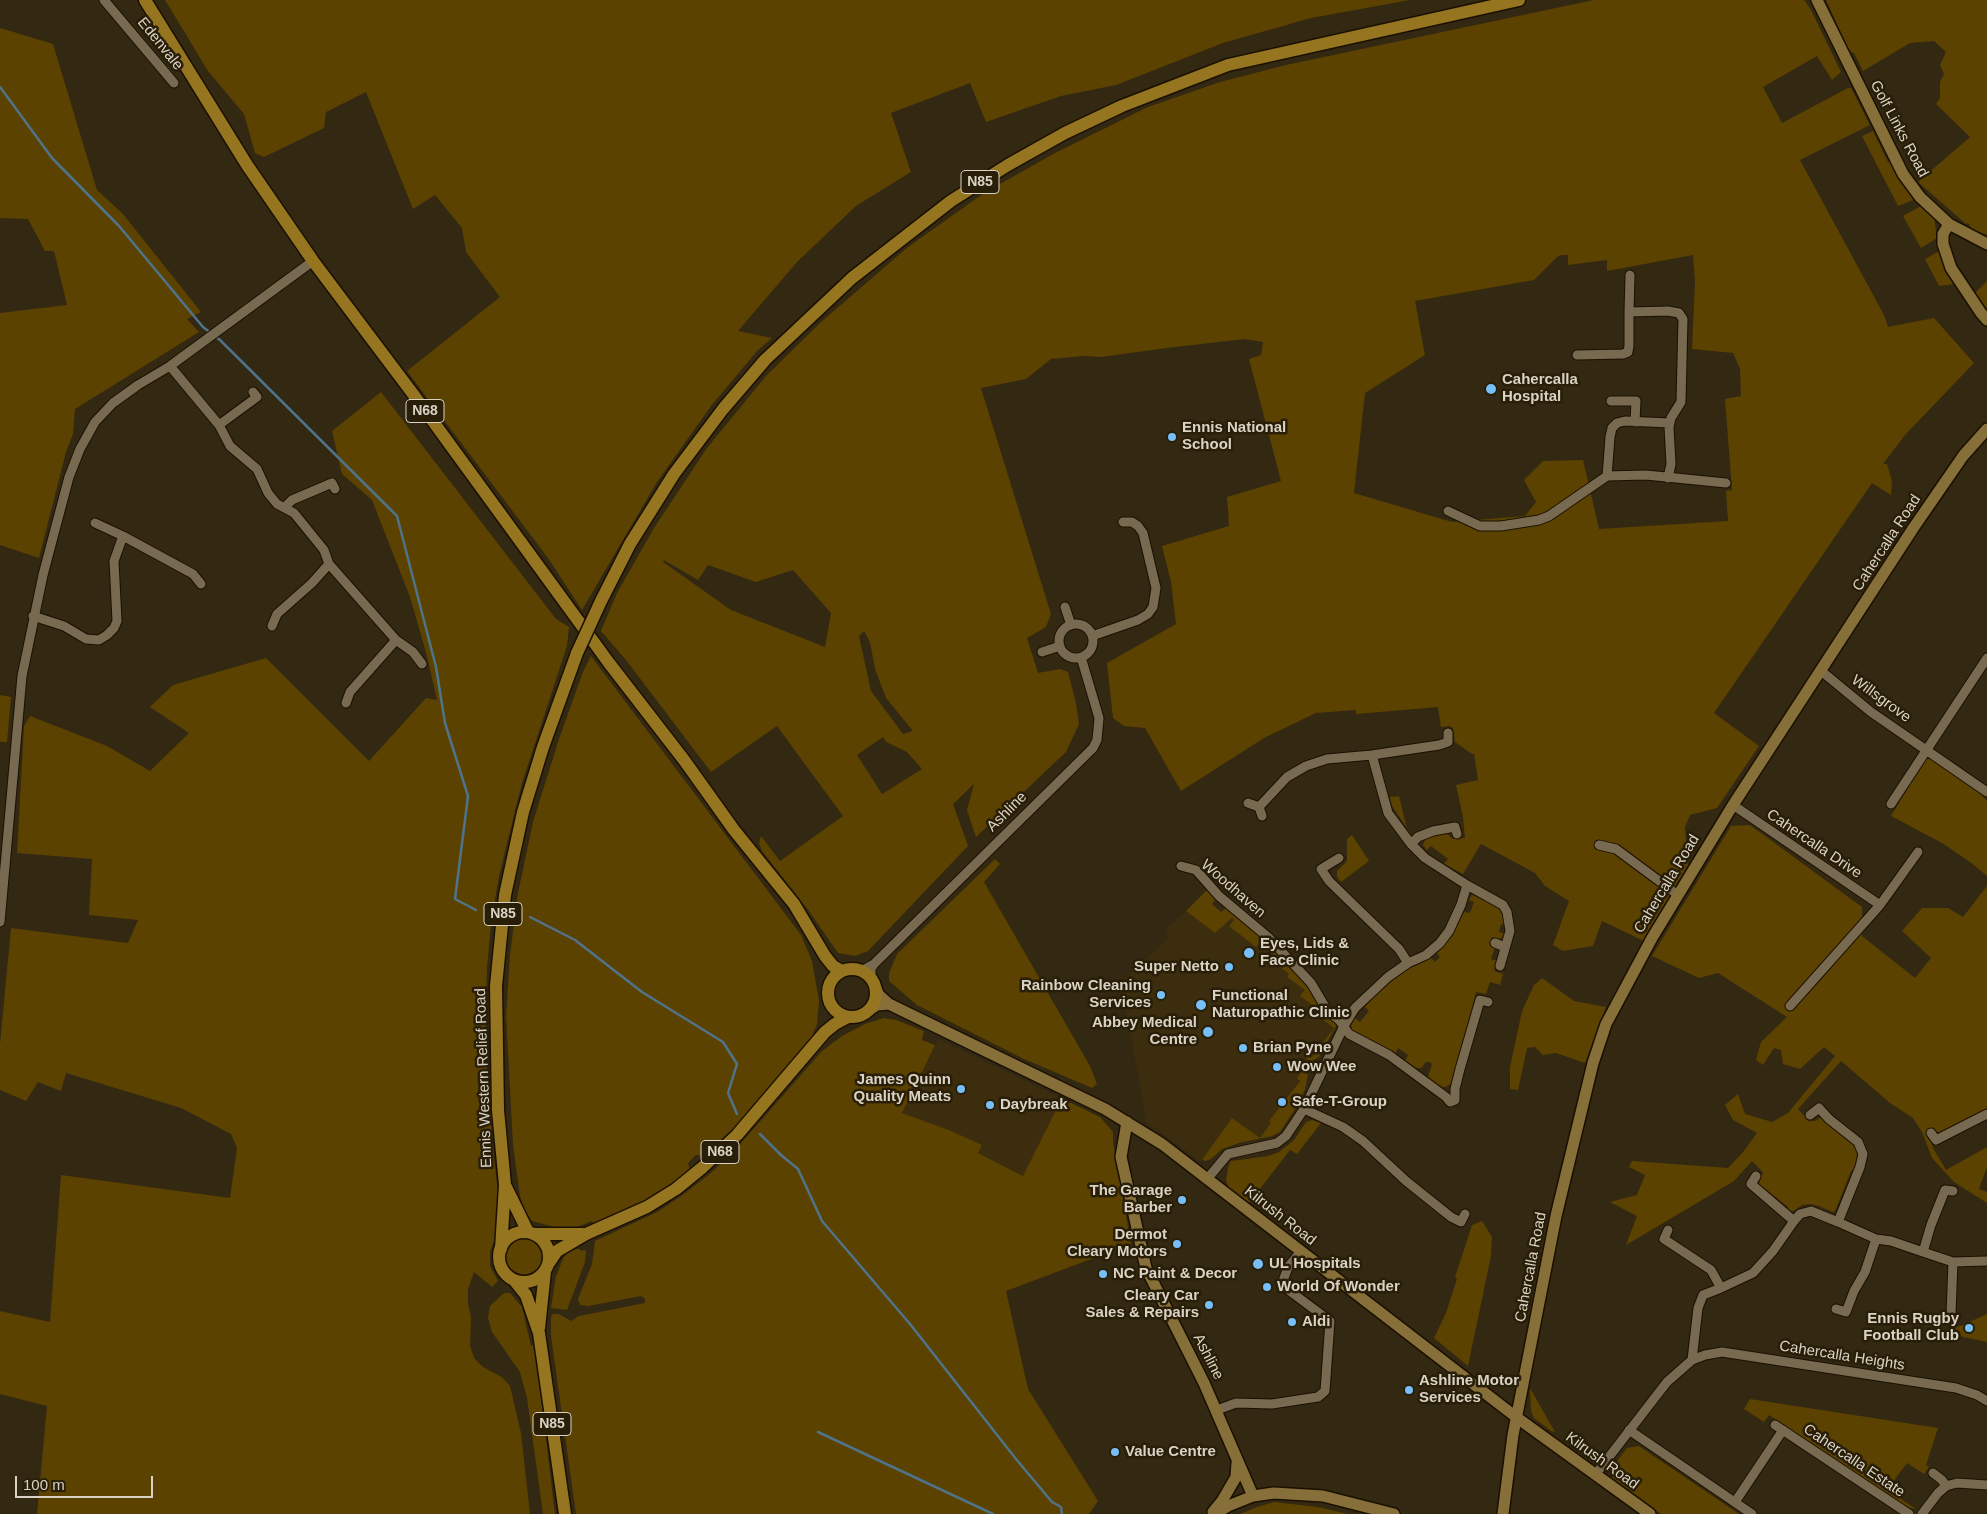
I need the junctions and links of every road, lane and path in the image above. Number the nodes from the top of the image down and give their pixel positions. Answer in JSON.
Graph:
{"nodes":[{"id":1,"x":104,"y":0,"type":"edge"},
{"id":2,"x":145,"y":0,"type":"edge"},
{"id":3,"x":1519,"y":0,"type":"edge"},
{"id":4,"x":1817,"y":0,"type":"edge"},
{"id":5,"x":174,"y":83,"type":"dead end"},
{"id":6,"x":1949,"y":224,"type":"junction"},
{"id":7,"x":1987,"y":244,"type":"edge"},
{"id":8,"x":314,"y":261,"type":"junction"},
{"id":9,"x":1630,"y":275,"type":"dead end"},
{"id":10,"x":1629,"y":312,"type":"junction"},
{"id":11,"x":1987,"y":320,"type":"edge"},
{"id":12,"x":1577,"y":355,"type":"dead end"},
{"id":13,"x":170,"y":366,"type":"junction"},
{"id":14,"x":253,"y":392,"type":"dead end"},
{"id":15,"x":1611,"y":401,"type":"dead end"},
{"id":16,"x":1635,"y":422,"type":"junction"},
{"id":17,"x":1670,"y":423,"type":"junction"},
{"id":18,"x":218,"y":425,"type":"junction"},
{"id":19,"x":1987,"y":429,"type":"edge"},
{"id":20,"x":1607,"y":476,"type":"junction"},
{"id":21,"x":1668,"y":478,"type":"junction"},
{"id":22,"x":1726,"y":483,"type":"dead end"},
{"id":23,"x":335,"y":489,"type":"dead end"},
{"id":24,"x":285,"y":507,"type":"junction"},
{"id":25,"x":1448,"y":511,"type":"dead end"},
{"id":26,"x":1123,"y":522,"type":"dead end"},
{"id":27,"x":95,"y":523,"type":"dead end"},
{"id":28,"x":123,"y":536,"type":"junction"},
{"id":29,"x":329,"y":564,"type":"junction"},
{"id":30,"x":201,"y":584,"type":"dead end"},
{"id":31,"x":1065,"y":607,"type":"dead end"},
{"id":32,"x":33,"y":616,"type":"junction"},
{"id":33,"x":1070,"y":625,"type":"junction"},
{"id":34,"x":272,"y":626,"type":"dead end"},
{"id":35,"x":1092,"y":636,"type":"junction"},
{"id":36,"x":396,"y":640,"type":"junction"},
{"id":37,"x":1060,"y":646,"type":"junction"},
{"id":38,"x":1042,"y":652,"type":"dead end"},
{"id":39,"x":1081,"y":657,"type":"junction"},
{"id":40,"x":1987,"y":658,"type":"edge"},
{"id":41,"x":422,"y":664,"type":"dead end"},
{"id":42,"x":1820,"y":670,"type":"junction"},
{"id":43,"x":346,"y":703,"type":"dead end"},
{"id":44,"x":1448,"y":733,"type":"dead end"},
{"id":45,"x":1926,"y":749,"type":"junction"},
{"id":46,"x":1372,"y":755,"type":"junction"},
{"id":47,"x":1987,"y":792,"type":"edge"},
{"id":48,"x":1248,"y":803,"type":"dead end"},
{"id":49,"x":1891,"y":804,"type":"dead end"},
{"id":50,"x":1733,"y":805,"type":"junction"},
{"id":51,"x":1457,"y":834,"type":"dead end"},
{"id":52,"x":1411,"y":844,"type":"junction"},
{"id":53,"x":1599,"y":845,"type":"dead end"},
{"id":54,"x":1918,"y":852,"type":"dead end"},
{"id":55,"x":1339,"y":858,"type":"dead end"},
{"id":56,"x":1181,"y":866,"type":"dead end"},
{"id":57,"x":1467,"y":885,"type":"junction"},
{"id":58,"x":1678,"y":894,"type":"junction"},
{"id":59,"x":1880,"y":905,"type":"junction"},
{"id":60,"x":0,"y":922,"type":"edge"},
{"id":61,"x":1495,"y":943,"type":"dead end"},
{"id":62,"x":817,"y":944,"type":"junction"},
{"id":63,"x":1505,"y":947,"type":"junction"},
{"id":64,"x":1408,"y":963,"type":"junction"},
{"id":65,"x":874,"y":964,"type":"junction"},
{"id":66,"x":1500,"y":966,"type":"dead end"},
{"id":67,"x":858,"y":970,"type":"junction"},
{"id":68,"x":842,"y":971,"type":"junction"},
{"id":69,"x":873,"y":984,"type":"junction"},
{"id":70,"x":828,"y":994,"type":"junction"},
{"id":71,"x":1488,"y":1002,"type":"dead end"},
{"id":72,"x":888,"y":1004,"type":"junction"},
{"id":73,"x":1790,"y":1006,"type":"dead end"},
{"id":74,"x":869,"y":1010,"type":"junction"},
{"id":75,"x":848,"y":1017,"type":"junction"},
{"id":76,"x":1344,"y":1026,"type":"junction"},
{"id":77,"x":825,"y":1032,"type":"junction"},
{"id":78,"x":1304,"y":1109,"type":"junction"},
{"id":79,"x":1810,"y":1114,"type":"dead end"},
{"id":80,"x":1987,"y":1114,"type":"edge"},
{"id":81,"x":1126,"y":1122,"type":"junction"},
{"id":82,"x":1931,"y":1133,"type":"dead end"},
{"id":83,"x":1756,"y":1176,"type":"dead end"},
{"id":84,"x":1208,"y":1178,"type":"junction"},
{"id":85,"x":505,"y":1185,"type":"junction"},
{"id":86,"x":1953,"y":1191,"type":"dead end"},
{"id":87,"x":1465,"y":1214,"type":"dead end"},
{"id":88,"x":1794,"y":1221,"type":"junction"},
{"id":89,"x":1838,"y":1222,"type":"junction"},
{"id":90,"x":1668,"y":1230,"type":"dead end"},
{"id":91,"x":532,"y":1233,"type":"junction"},
{"id":92,"x":586,"y":1234,"type":"junction"},
{"id":93,"x":1876,"y":1240,"type":"junction"},
{"id":94,"x":501,"y":1249,"type":"junction"},
{"id":95,"x":1301,"y":1251,"type":"junction"},
{"id":96,"x":1924,"y":1252,"type":"junction"},
{"id":97,"x":1987,"y":1261,"type":"edge"},
{"id":98,"x":1953,"y":1262,"type":"junction"},
{"id":99,"x":547,"y":1267,"type":"junction"},
{"id":100,"x":514,"y":1280,"type":"junction"},
{"id":101,"x":1720,"y":1288,"type":"junction"},
{"id":102,"x":1836,"y":1309,"type":"dead end"},
{"id":103,"x":1945,"y":1318,"type":"dead end"},
{"id":104,"x":539,"y":1333,"type":"junction"},
{"id":105,"x":1692,"y":1360,"type":"junction"},
{"id":106,"x":1987,"y":1401,"type":"edge"},
{"id":107,"x":1217,"y":1410,"type":"junction"},
{"id":108,"x":1516,"y":1417,"type":"junction"},
{"id":109,"x":1775,"y":1425,"type":"dead end"},
{"id":110,"x":1629,"y":1430,"type":"junction"},
{"id":111,"x":1783,"y":1430,"type":"junction"},
{"id":112,"x":1237,"y":1461,"type":"junction"},
{"id":113,"x":1933,"y":1473,"type":"dead end"},
{"id":114,"x":1595,"y":1475,"type":"junction"},
{"id":115,"x":1987,"y":1485,"type":"edge"},
{"id":116,"x":1946,"y":1486,"type":"junction"},
{"id":117,"x":1253,"y":1496,"type":"junction"},
{"id":118,"x":1735,"y":1502,"type":"junction"},
{"id":119,"x":565,"y":1514,"type":"edge"},
{"id":120,"x":1213,"y":1514,"type":"edge"},
{"id":121,"x":1394,"y":1514,"type":"edge"},
{"id":122,"x":1503,"y":1514,"type":"edge"},
{"id":123,"x":1650,"y":1514,"type":"edge"},
{"id":124,"x":1752,"y":1514,"type":"edge"},
{"id":125,"x":1909,"y":1514,"type":"edge"},
{"id":126,"x":1922,"y":1514,"type":"edge"}],
"edges":[{"from":1,"to":5,"type":"street","name":"Edenvale"},
{"from":2,"to":8,"type":"main road","number":"N68"},
{"from":3,"to":85,"type":"main road","name":"Ennis Western Relief Road","number":"N85","bridge":true},
{"from":4,"to":6,"type":"street","name":"Golf Links Road"},
{"from":6,"to":7,"type":"street","name":"Golf Links Road"},
{"from":6,"to":11,"type":"street"},
{"from":8,"to":13,"type":"street"},
{"from":8,"to":62,"type":"main road","number":"N68"},
{"from":9,"to":10,"type":"street"},
{"from":10,"to":12,"type":"street"},
{"from":10,"to":17,"type":"street"},
{"from":13,"to":18,"type":"street"},
{"from":13,"to":32,"type":"street"},
{"from":14,"to":18,"type":"street"},
{"from":15,"to":16,"type":"street"},
{"from":16,"to":17,"type":"street"},
{"from":16,"to":20,"type":"street"},
{"from":17,"to":21,"type":"street"},
{"from":18,"to":24,"type":"street"},
{"from":19,"to":42,"type":"street","name":"Cahercalla Road"},
{"from":20,"to":21,"type":"street"},
{"from":20,"to":25,"type":"street"},
{"from":21,"to":22,"type":"street"},
{"from":23,"to":24,"type":"street"},
{"from":24,"to":29,"type":"street"},
{"from":26,"to":35,"type":"street"},
{"from":27,"to":28,"type":"street"},
{"from":28,"to":30,"type":"street"},
{"from":28,"to":32,"type":"street"},
{"from":29,"to":34,"type":"street"},
{"from":29,"to":36,"type":"street"},
{"from":31,"to":33,"type":"street"},
{"from":32,"to":60,"type":"street"},
{"from":33,"to":35,"type":"street"},
{"from":33,"to":37,"type":"street"},
{"from":35,"to":39,"type":"street"},
{"from":36,"to":41,"type":"street"},
{"from":36,"to":43,"type":"street"},
{"from":37,"to":38,"type":"street"},
{"from":37,"to":39,"type":"street"},
{"from":39,"to":65,"type":"street","name":"Ashline"},
{"from":40,"to":45,"type":"street"},
{"from":42,"to":45,"type":"street","name":"Willsgrove"},
{"from":42,"to":50,"type":"street","name":"Cahercalla Road"},
{"from":44,"to":46,"type":"street"},
{"from":45,"to":47,"type":"street","name":"Willsgrove"},
{"from":45,"to":49,"type":"street"},
{"from":46,"to":48,"type":"street"},
{"from":46,"to":52,"type":"street"},
{"from":50,"to":58,"type":"street","name":"Cahercalla Road"},
{"from":50,"to":59,"type":"street","name":"Cahercalla Drive"},
{"from":51,"to":52,"type":"street"},
{"from":52,"to":57,"type":"street"},
{"from":53,"to":58,"type":"street"},
{"from":54,"to":59,"type":"street"},
{"from":55,"to":64,"type":"street"},
{"from":56,"to":76,"type":"street","name":"Woodhaven"},
{"from":57,"to":63,"type":"street"},
{"from":57,"to":64,"type":"street"},
{"from":58,"to":108,"type":"street","name":"Cahercalla Road"},
{"from":59,"to":73,"type":"street"},
{"from":61,"to":63,"type":"street"},
{"from":62,"to":68,"type":"main road","number":"N68"},
{"from":62,"to":70,"type":"main road","number":"N68"},
{"from":63,"to":66,"type":"street"},
{"from":64,"to":76,"type":"street"},
{"from":65,"to":67,"type":"street","name":"Ashline"},
{"from":65,"to":69,"type":"street"},
{"from":67,"to":68,"type":"main road"},
{"from":67,"to":69,"type":"main road"},
{"from":68,"to":70,"type":"main road"},
{"from":69,"to":72,"type":"street","name":"Kilrush Road"},
{"from":69,"to":74,"type":"main road"},
{"from":70,"to":75,"type":"main road"},
{"from":70,"to":77,"type":"main road","number":"N68"},
{"from":71,"to":76,"type":"street","name":"Woodhaven"},
{"from":72,"to":74,"type":"street"},
{"from":72,"to":81,"type":"street","name":"Kilrush Road"},
{"from":74,"to":75,"type":"main road","number":"N68"},
{"from":75,"to":77,"type":"main road","number":"N68"},
{"from":76,"to":78,"type":"street"},
{"from":77,"to":92,"type":"main road","number":"N68"},
{"from":78,"to":84,"type":"street"},
{"from":78,"to":87,"type":"street"},
{"from":79,"to":89,"type":"street"},
{"from":80,"to":82,"type":"street"},
{"from":81,"to":84,"type":"street","name":"Kilrush Road"},
{"from":81,"to":107,"type":"street","name":"Ashline"},
{"from":83,"to":88,"type":"street"},
{"from":84,"to":95,"type":"street","name":"Kilrush Road"},
{"from":85,"to":91,"type":"main road","name":"Ennis Western Relief Road","number":"N85"},
{"from":85,"to":94,"type":"main road","name":"Ennis Western Relief Road","number":"N85"},
{"from":86,"to":96,"type":"street"},
{"from":88,"to":89,"type":"street"},
{"from":88,"to":101,"type":"street"},
{"from":89,"to":93,"type":"street"},
{"from":90,"to":101,"type":"street"},
{"from":91,"to":92,"type":"main road","number":"N68"},
{"from":91,"to":94,"type":"main road"},
{"from":91,"to":99,"type":"main road","number":"N85"},
{"from":92,"to":99,"type":"main road","number":"N68"},
{"from":93,"to":96,"type":"street"},
{"from":93,"to":102,"type":"street"},
{"from":94,"to":100,"type":"main road","number":"N85"},
{"from":95,"to":107,"type":"street"},
{"from":95,"to":108,"type":"street","name":"Kilrush Road"},
{"from":96,"to":98,"type":"street"},
{"from":97,"to":98,"type":"street"},
{"from":98,"to":103,"type":"street"},
{"from":99,"to":100,"type":"main road"},
{"from":99,"to":104,"type":"main road","number":"N85"},
{"from":100,"to":104,"type":"main road","number":"N85"},
{"from":101,"to":105,"type":"street"},
{"from":104,"to":119,"type":"main road","number":"N85"},
{"from":105,"to":106,"type":"street","name":"Cahercalla Heights"},
{"from":105,"to":110,"type":"street"},
{"from":107,"to":112,"type":"street","name":"Ashline"},
{"from":108,"to":114,"type":"street","name":"Kilrush Road"},
{"from":108,"to":122,"type":"street","name":"Cahercalla Road"},
{"from":109,"to":111,"type":"street","name":"Cahercalla Estate"},
{"from":110,"to":114,"type":"street"},
{"from":110,"to":118,"type":"street"},
{"from":111,"to":118,"type":"street","name":"Cahercalla Estate"},
{"from":111,"to":125,"type":"street","name":"Cahercalla Estate"},
{"from":112,"to":117,"type":"street","name":"Ashline"},
{"from":112,"to":120,"type":"street"},
{"from":113,"to":116,"type":"street"},
{"from":114,"to":123,"type":"street","name":"Kilrush Road"},
{"from":115,"to":116,"type":"street"},
{"from":116,"to":126,"type":"street"},
{"from":117,"to":120,"type":"street"},
{"from":117,"to":121,"type":"street"},
{"from":118,"to":124,"type":"street"}]}
